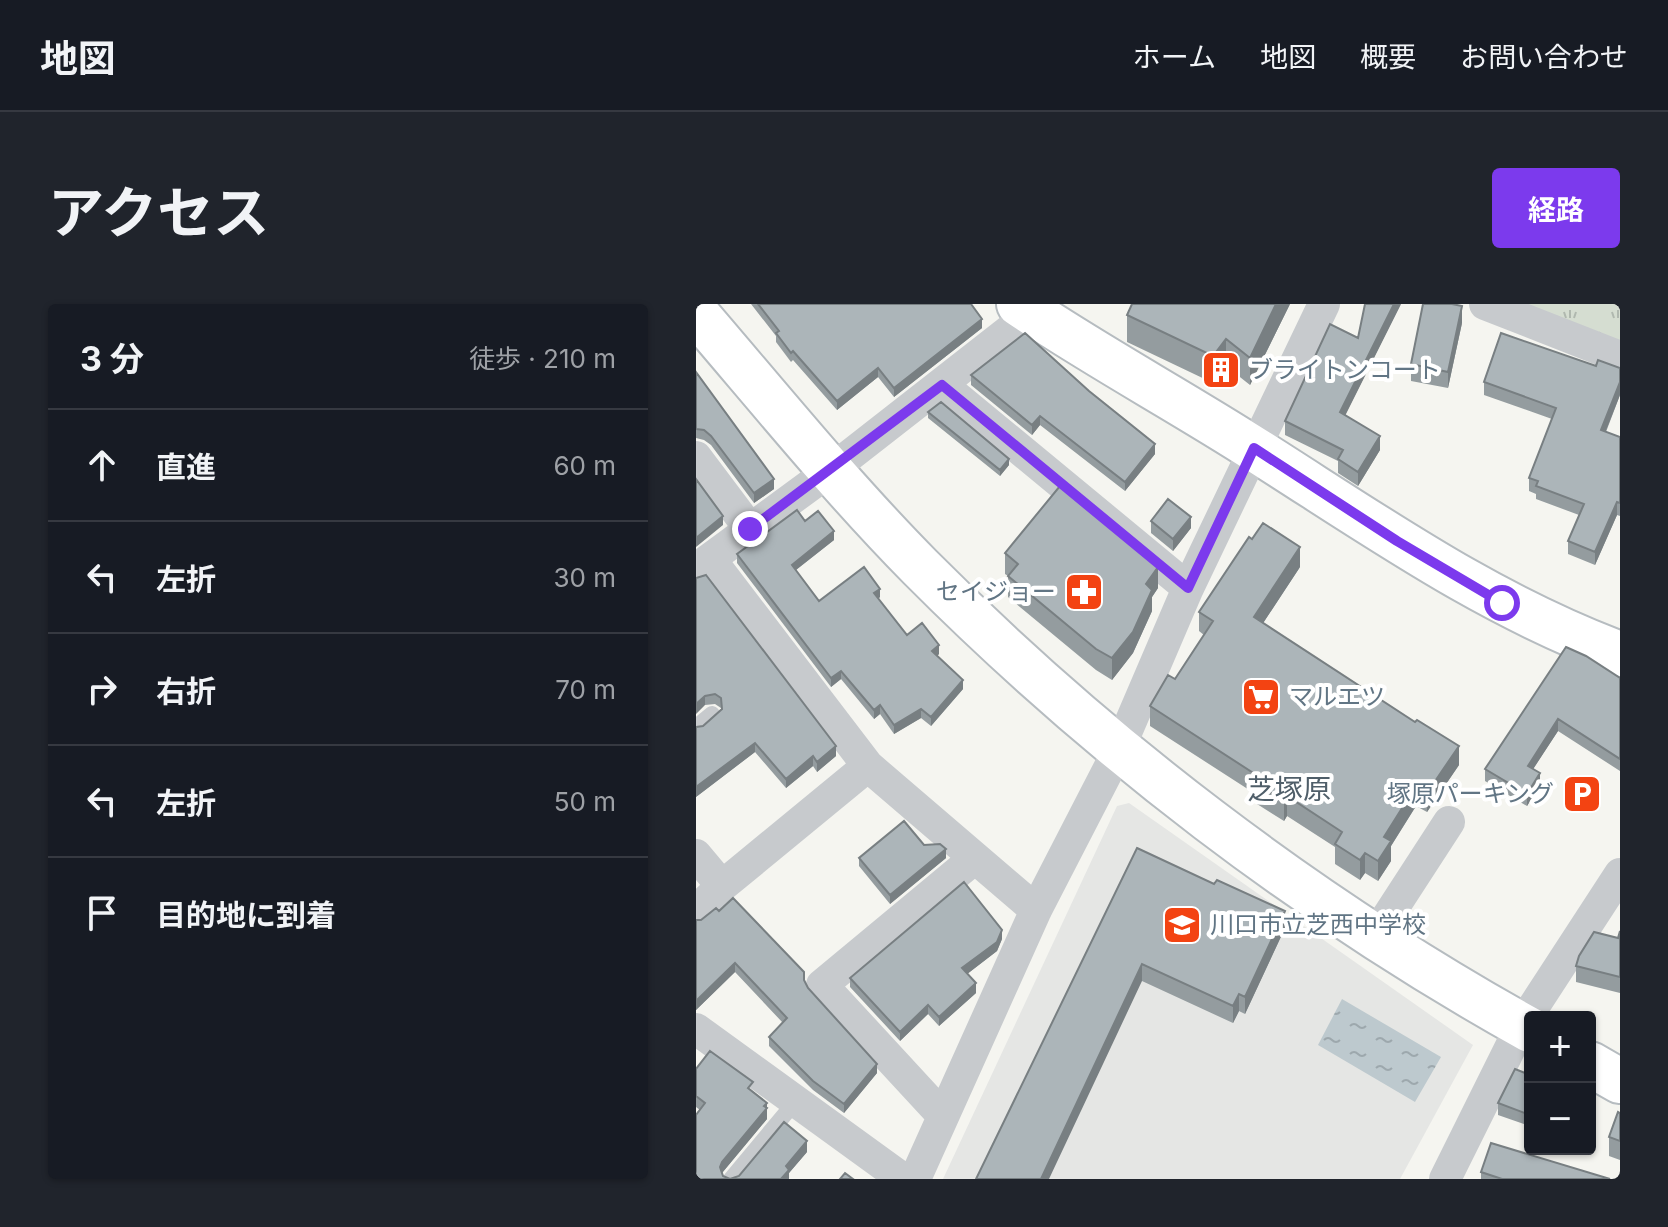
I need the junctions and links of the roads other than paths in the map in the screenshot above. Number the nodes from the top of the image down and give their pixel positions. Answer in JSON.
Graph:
{"nodes":[{"id":1,"x":1324,"y":304,"type":"edge"},
{"id":2,"x":1485,"y":304,"type":"edge"},
{"id":3,"x":1025,"y":309,"type":"edge"},
{"id":4,"x":698,"y":318,"type":"edge"},
{"id":5,"x":1620,"y":357,"type":"edge"},
{"id":6,"x":942,"y":385,"type":"junction"},
{"id":7,"x":1254,"y":448,"type":"junction"},
{"id":8,"x":696,"y":457,"type":"edge"},
{"id":9,"x":831,"y":470,"type":"junction"},
{"id":10,"x":750,"y":529,"type":"junction"},
{"id":11,"x":703,"y":564,"type":"edge"},
{"id":12,"x":1188,"y":588,"type":"junction"},
{"id":13,"x":1620,"y":654,"type":"edge"},
{"id":14,"x":712,"y":714,"type":"edge"},
{"id":15,"x":696,"y":727,"type":"edge"},
{"id":16,"x":1119,"y":749,"type":"junction"},
{"id":17,"x":868,"y":766,"type":"junction"},
{"id":18,"x":1449,"y":822,"type":"dead end"},
{"id":19,"x":696,"y":855,"type":"edge"},
{"id":20,"x":975,"y":858,"type":"junction"},
{"id":21,"x":1620,"y":874,"type":"edge"},
{"id":22,"x":722,"y":886,"type":"junction"},
{"id":23,"x":1036,"y":910,"type":"junction"},
{"id":24,"x":696,"y":911,"type":"edge"},
{"id":25,"x":1375,"y":936,"type":"junction"},
{"id":26,"x":1536,"y":1011,"type":"edge"},
{"id":27,"x":1524,"y":1027,"type":"edge"},
{"id":28,"x":696,"y":1029,"type":"edge"},
{"id":29,"x":1524,"y":1032,"type":"edge"},
{"id":30,"x":1596,"y":1067,"type":"edge"},
{"id":31,"x":1620,"y":1081,"type":"edge"},
{"id":32,"x":796,"y":1101,"type":"junction"},
{"id":33,"x":942,"y":1115,"type":"junction"},
{"id":34,"x":731,"y":1179,"type":"edge"},
{"id":35,"x":903,"y":1179,"type":"edge"},
{"id":36,"x":915,"y":1179,"type":"edge"},
{"id":37,"x":1445,"y":1179,"type":"edge"}],
"edges":[{"from":1,"to":7,"type":"street"},
{"from":2,"to":5,"type":"street"},
{"from":3,"to":6,"type":"street"},
{"from":3,"to":7,"type":"street"},
{"from":4,"to":9,"type":"street"},
{"from":6,"to":9,"type":"street"},
{"from":6,"to":12,"type":"street"},
{"from":7,"to":12,"type":"street"},
{"from":7,"to":13,"type":"street"},
{"from":8,"to":10,"type":"street"},
{"from":9,"to":10,"type":"street"},
{"from":9,"to":16,"type":"street"},
{"from":10,"to":11,"type":"street"},
{"from":11,"to":17,"type":"street"},
{"from":12,"to":16,"type":"street"},
{"from":14,"to":15,"type":"lane"},
{"from":16,"to":23,"type":"street"},
{"from":16,"to":25,"type":"street"},
{"from":17,"to":20,"type":"street"},
{"from":17,"to":22,"type":"street"},
{"from":18,"to":25,"type":"street"},
{"from":19,"to":22,"type":"street"},
{"from":20,"to":23,"type":"street"},
{"from":20,"to":33,"type":"street"},
{"from":21,"to":26,"type":"street"},
{"from":22,"to":24,"type":"street"},
{"from":23,"to":33,"type":"street"},
{"from":25,"to":27,"type":"street"},
{"from":28,"to":32,"type":"street"},
{"from":29,"to":37,"type":"street"},
{"from":30,"to":31,"type":"street"},
{"from":32,"to":34,"type":"lane"},
{"from":32,"to":35,"type":"street"},
{"from":33,"to":36,"type":"street"}]}
